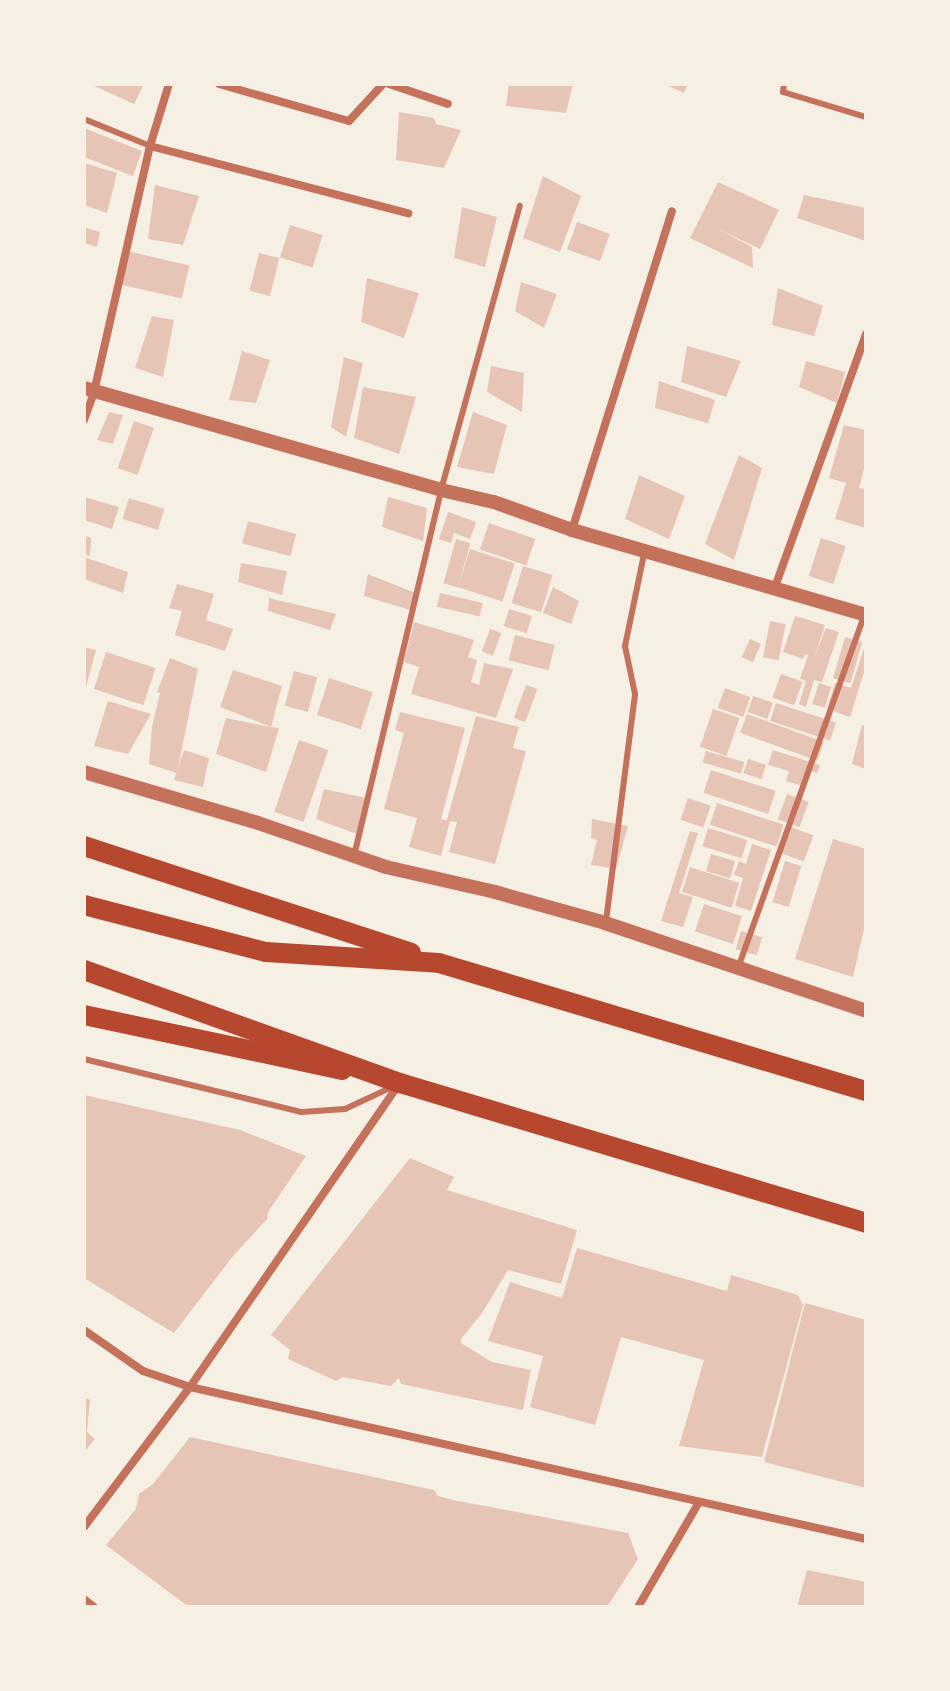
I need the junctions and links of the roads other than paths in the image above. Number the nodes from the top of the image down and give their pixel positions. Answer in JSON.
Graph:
{"nodes":[{"id":1,"x":169,"y":84,"type":"edge"},
{"id":2,"x":219,"y":84,"type":"edge"},
{"id":3,"x":386,"y":84,"type":"edge"},
{"id":4,"x":784,"y":84,"type":"edge"},
{"id":5,"x":448,"y":104,"type":"dead end"},
{"id":6,"x":866,"y":117,"type":"edge"},
{"id":7,"x":84,"y":119,"type":"edge"},
{"id":8,"x":150,"y":146,"type":"junction"},
{"id":9,"x":520,"y":206,"type":"dead end"},
{"id":10,"x":672,"y":211,"type":"dead end"},
{"id":11,"x":408,"y":213,"type":"dead end"},
{"id":12,"x":866,"y":334,"type":"edge"},
{"id":13,"x":89,"y":390,"type":"edge"},
{"id":14,"x":84,"y":420,"type":"edge"},
{"id":15,"x":441,"y":490,"type":"junction"},
{"id":16,"x":572,"y":530,"type":"junction"},
{"id":17,"x":645,"y":550,"type":"junction"},
{"id":18,"x":775,"y":587,"type":"junction"},
{"id":19,"x":865,"y":614,"type":"edge"},
{"id":20,"x":84,"y":772,"type":"edge"},
{"id":21,"x":84,"y":846,"type":"edge"},
{"id":22,"x":354,"y":856,"type":"junction"},
{"id":23,"x":84,"y":905,"type":"edge"},
{"id":24,"x":605,"y":923,"type":"junction"},
{"id":25,"x":439,"y":963,"type":"junction"},
{"id":26,"x":738,"y":968,"type":"junction"},
{"id":27,"x":84,"y":970,"type":"edge"},
{"id":28,"x":866,"y":1011,"type":"edge"},
{"id":29,"x":84,"y":1015,"type":"edge"},
{"id":30,"x":84,"y":1059,"type":"edge"},
{"id":31,"x":400,"y":1083,"type":"junction"},
{"id":32,"x":866,"y":1091,"type":"edge"},
{"id":33,"x":866,"y":1223,"type":"edge"},
{"id":34,"x":84,"y":1330,"type":"edge"},
{"id":35,"x":190,"y":1387,"type":"junction"},
{"id":36,"x":699,"y":1502,"type":"junction"},
{"id":37,"x":84,"y":1527,"type":"edge"},
{"id":38,"x":866,"y":1539,"type":"edge"},
{"id":39,"x":84,"y":1599,"type":"edge"},
{"id":40,"x":94,"y":1607,"type":"edge"},
{"id":41,"x":638,"y":1607,"type":"edge"}],
"edges":[{"from":1,"to":8,"type":"street"},
{"from":2,"to":3,"type":"street"},
{"from":3,"to":5,"type":"street"},
{"from":4,"to":6,"type":"lane"},
{"from":7,"to":8,"type":"lane"},
{"from":8,"to":11,"type":"street"},
{"from":8,"to":13,"type":"street"},
{"from":9,"to":15,"type":"lane"},
{"from":10,"to":16,"type":"street"},
{"from":12,"to":18,"type":"street"},
{"from":13,"to":14,"type":"street"},
{"from":13,"to":15,"type":"street"},
{"from":15,"to":16,"type":"street"},
{"from":15,"to":22,"type":"lane"},
{"from":16,"to":17,"type":"street"},
{"from":17,"to":18,"type":"street"},
{"from":17,"to":24,"type":"lane"},
{"from":18,"to":19,"type":"street"},
{"from":19,"to":26,"type":"lane"},
{"from":20,"to":22,"type":"street"},
{"from":21,"to":25,"type":"main road"},
{"from":22,"to":24,"type":"street"},
{"from":23,"to":25,"type":"main road"},
{"from":24,"to":26,"type":"street"},
{"from":25,"to":32,"type":"main road"},
{"from":26,"to":28,"type":"street"},
{"from":27,"to":31,"type":"main road"},
{"from":29,"to":31,"type":"main road"},
{"from":30,"to":31,"type":"lane"},
{"from":31,"to":33,"type":"main road"},
{"from":31,"to":35,"type":"street"},
{"from":34,"to":35,"type":"street"},
{"from":35,"to":36,"type":"street"},
{"from":35,"to":37,"type":"street"},
{"from":36,"to":38,"type":"street"},
{"from":36,"to":41,"type":"street"},
{"from":39,"to":40,"type":"street"}]}
